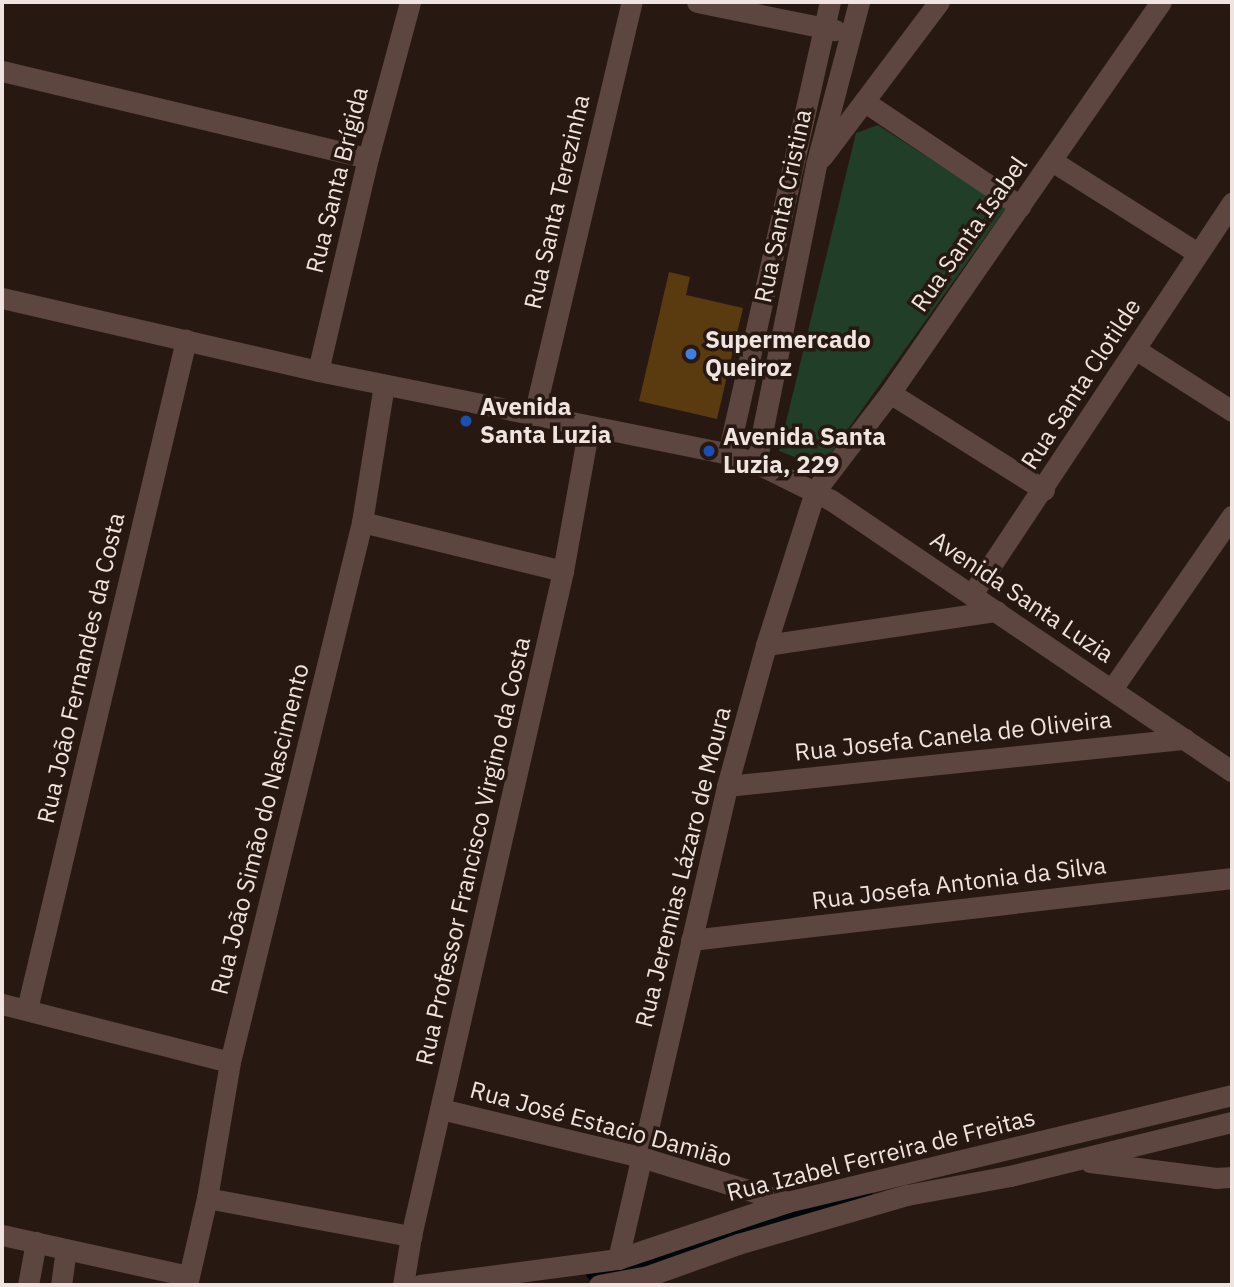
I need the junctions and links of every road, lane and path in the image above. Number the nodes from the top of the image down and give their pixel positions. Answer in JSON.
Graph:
{"nodes":[{"id":1,"x":410,"y":2,"type":"edge"},
{"id":2,"x":632,"y":2,"type":"edge"},
{"id":3,"x":697,"y":2,"type":"edge"},
{"id":4,"x":830,"y":2,"type":"edge"},
{"id":5,"x":859,"y":2,"type":"edge"},
{"id":6,"x":939,"y":2,"type":"edge"},
{"id":7,"x":1161,"y":2,"type":"edge"},
{"id":8,"x":823,"y":27,"type":"junction"},
{"id":9,"x":850,"y":33,"type":"junction"},
{"id":10,"x":2,"y":71,"type":"edge"},
{"id":11,"x":865,"y":102,"type":"junction"},
{"id":12,"x":368,"y":158,"type":"junction"},
{"id":13,"x":1052,"y":161,"type":"junction"},
{"id":14,"x":816,"y":165,"type":"junction"},
{"id":15,"x":1232,"y":202,"type":"edge"},
{"id":16,"x":1020,"y":206,"type":"junction"},
{"id":17,"x":1196,"y":251,"type":"junction"},
{"id":18,"x":2,"y":298,"type":"edge"},
{"id":19,"x":186,"y":340,"type":"junction"},
{"id":20,"x":1135,"y":349,"type":"junction"},
{"id":21,"x":318,"y":371,"type":"junction"},
{"id":22,"x":384,"y":385,"type":"junction"},
{"id":23,"x":890,"y":393,"type":"junction"},
{"id":24,"x":1232,"y":411,"type":"edge"},
{"id":25,"x":534,"y":415,"type":"junction"},
{"id":26,"x":589,"y":427,"type":"junction"},
{"id":27,"x":727,"y":454,"type":"junction"},
{"id":28,"x":756,"y":463,"type":"junction"},
{"id":29,"x":1044,"y":490,"type":"junction"},
{"id":30,"x":815,"y":491,"type":"junction"},
{"id":31,"x":1232,"y":516,"type":"edge"},
{"id":32,"x":362,"y":522,"type":"junction"},
{"id":33,"x":563,"y":571,"type":"junction"},
{"id":34,"x":972,"y":594,"type":"junction"},
{"id":35,"x":997,"y":611,"type":"junction"},
{"id":36,"x":766,"y":645,"type":"junction"},
{"id":37,"x":1112,"y":689,"type":"junction"},
{"id":38,"x":1185,"y":739,"type":"junction"},
{"id":39,"x":1232,"y":771,"type":"edge"},
{"id":40,"x":727,"y":786,"type":"junction"},
{"id":41,"x":1232,"y":878,"type":"edge"},
{"id":42,"x":691,"y":940,"type":"junction"},
{"id":43,"x":2,"y":1004,"type":"edge"},
{"id":44,"x":27,"y":1009,"type":"junction"},
{"id":45,"x":230,"y":1062,"type":"junction"},
{"id":46,"x":1232,"y":1095,"type":"edge"},
{"id":47,"x":442,"y":1110,"type":"junction"},
{"id":48,"x":1232,"y":1122,"type":"edge"},
{"id":49,"x":641,"y":1157,"type":"junction"},
{"id":50,"x":1078,"y":1161,"type":"junction"},
{"id":51,"x":1232,"y":1177,"type":"edge"},
{"id":52,"x":207,"y":1198,"type":"junction"},
{"id":53,"x":787,"y":1202,"type":"junction"},
{"id":54,"x":2,"y":1235,"type":"edge"},
{"id":55,"x":411,"y":1236,"type":"junction"},
{"id":56,"x":36,"y":1242,"type":"junction"},
{"id":57,"x":66,"y":1249,"type":"junction"},
{"id":58,"x":618,"y":1259,"type":"junction"},
{"id":59,"x":188,"y":1281,"type":"edge"},
{"id":60,"x":28,"y":1285,"type":"edge"},
{"id":61,"x":61,"y":1285,"type":"edge"},
{"id":62,"x":403,"y":1285,"type":"edge"},
{"id":63,"x":420,"y":1285,"type":"edge"},
{"id":64,"x":599,"y":1285,"type":"edge"}],
"edges":[{"from":1,"to":12,"type":"street","name":"Rua Santa Brígida"},
{"from":2,"to":25,"type":"street","name":"Rua Santa Terezinha"},
{"from":3,"to":8,"type":"street"},
{"from":4,"to":8,"type":"street","name":"Rua Santa Cristina"},
{"from":5,"to":9,"type":"street","name":"Rua Santa Cristina"},
{"from":6,"to":11,"type":"street"},
{"from":7,"to":13,"type":"street","name":"Rua Santa Isabel"},
{"from":8,"to":9,"type":"street"},
{"from":8,"to":27,"type":"street","name":"Rua Santa Cristina"},
{"from":9,"to":14,"type":"street","name":"Rua Santa Cristina"},
{"from":10,"to":12,"type":"street"},
{"from":11,"to":14,"type":"street"},
{"from":11,"to":16,"type":"street"},
{"from":12,"to":21,"type":"street","name":"Rua Santa Brígida"},
{"from":13,"to":16,"type":"street","name":"Rua Santa Isabel"},
{"from":13,"to":17,"type":"street"},
{"from":14,"to":28,"type":"street","name":"Rua Santa Cristina"},
{"from":15,"to":17,"type":"street","name":"Rua Santa Clotilde"},
{"from":16,"to":23,"type":"street","name":"Rua Santa Isabel"},
{"from":17,"to":20,"type":"street","name":"Rua Santa Clotilde"},
{"from":18,"to":19,"type":"street","name":"Avenida Santa Luzia"},
{"from":19,"to":21,"type":"street","name":"Avenida Santa Luzia"},
{"from":19,"to":44,"type":"street","name":"Rua João Fernandes da Costa"},
{"from":20,"to":24,"type":"street"},
{"from":20,"to":29,"type":"street","name":"Rua Santa Clotilde"},
{"from":21,"to":22,"type":"street","name":"Avenida Santa Luzia"},
{"from":22,"to":25,"type":"street","name":"Avenida Santa Luzia"},
{"from":22,"to":32,"type":"street","name":"Rua João Simão do Nascimento"},
{"from":23,"to":29,"type":"street"},
{"from":23,"to":30,"type":"street","name":"Rua Santa Isabel"},
{"from":25,"to":26,"type":"street","name":"Avenida Santa Luzia"},
{"from":26,"to":27,"type":"street","name":"Avenida Santa Luzia"},
{"from":26,"to":33,"type":"street","name":"Rua Professor Francisco Virgino da Costa"},
{"from":27,"to":28,"type":"street","name":"Avenida Santa Luzia"},
{"from":28,"to":30,"type":"street","name":"Avenida Santa Luzia"},
{"from":29,"to":34,"type":"street","name":"Rua Santa Clotilde"},
{"from":30,"to":34,"type":"street","name":"Avenida Santa Luzia"},
{"from":30,"to":36,"type":"street","name":"Rua Jeremias Lázaro de Moura"},
{"from":31,"to":37,"type":"street"},
{"from":32,"to":33,"type":"street"},
{"from":32,"to":45,"type":"street","name":"Rua João Simão do Nascimento"},
{"from":33,"to":47,"type":"street","name":"Rua Professor Francisco Virgino da Costa"},
{"from":34,"to":35,"type":"street","name":"Avenida Santa Luzia"},
{"from":35,"to":36,"type":"street"},
{"from":35,"to":37,"type":"street","name":"Avenida Santa Luzia"},
{"from":36,"to":40,"type":"street","name":"Rua Jeremias Lázaro de Moura"},
{"from":37,"to":38,"type":"street","name":"Avenida Santa Luzia"},
{"from":38,"to":39,"type":"street","name":"Avenida Santa Luzia"},
{"from":38,"to":40,"type":"street","name":"Rua Josefa Canela de Oliveira"},
{"from":40,"to":42,"type":"street","name":"Rua Jeremias Lázaro de Moura"},
{"from":41,"to":42,"type":"street","name":"Rua Josefa Antonia da Silva"},
{"from":42,"to":49,"type":"street","name":"Rua Jeremias Lázaro de Moura"},
{"from":43,"to":44,"type":"street"},
{"from":44,"to":45,"type":"street"},
{"from":45,"to":52,"type":"street","name":"Rua João Simão do Nascimento"},
{"from":46,"to":53,"type":"street","name":"Rua Izabel Ferreira de Freitas"},
{"from":47,"to":49,"type":"street","name":"Rua José Estacio Damião"},
{"from":47,"to":55,"type":"street","name":"Rua Professor Francisco Virgino da Costa"},
{"from":48,"to":50,"type":"street"},
{"from":49,"to":53,"type":"street","name":"Rua José Estacio Damião"},
{"from":49,"to":58,"type":"street","name":"Rua Jeremias Lázaro de Moura"},
{"from":50,"to":51,"type":"street"},
{"from":50,"to":64,"type":"street"},
{"from":52,"to":55,"type":"street"},
{"from":52,"to":59,"type":"street","name":"Rua João Simão do Nascimento"},
{"from":53,"to":58,"type":"street","name":"Rua Izabel Ferreira de Freitas"},
{"from":54,"to":56,"type":"street"},
{"from":55,"to":62,"type":"street","name":"Rua Professor Francisco Virgino da Costa"},
{"from":56,"to":57,"type":"street"},
{"from":56,"to":60,"type":"street"},
{"from":57,"to":59,"type":"street"},
{"from":57,"to":61,"type":"street"},
{"from":58,"to":63,"type":"street","name":"Rua Izabel Ferreira de Freitas"}]}
